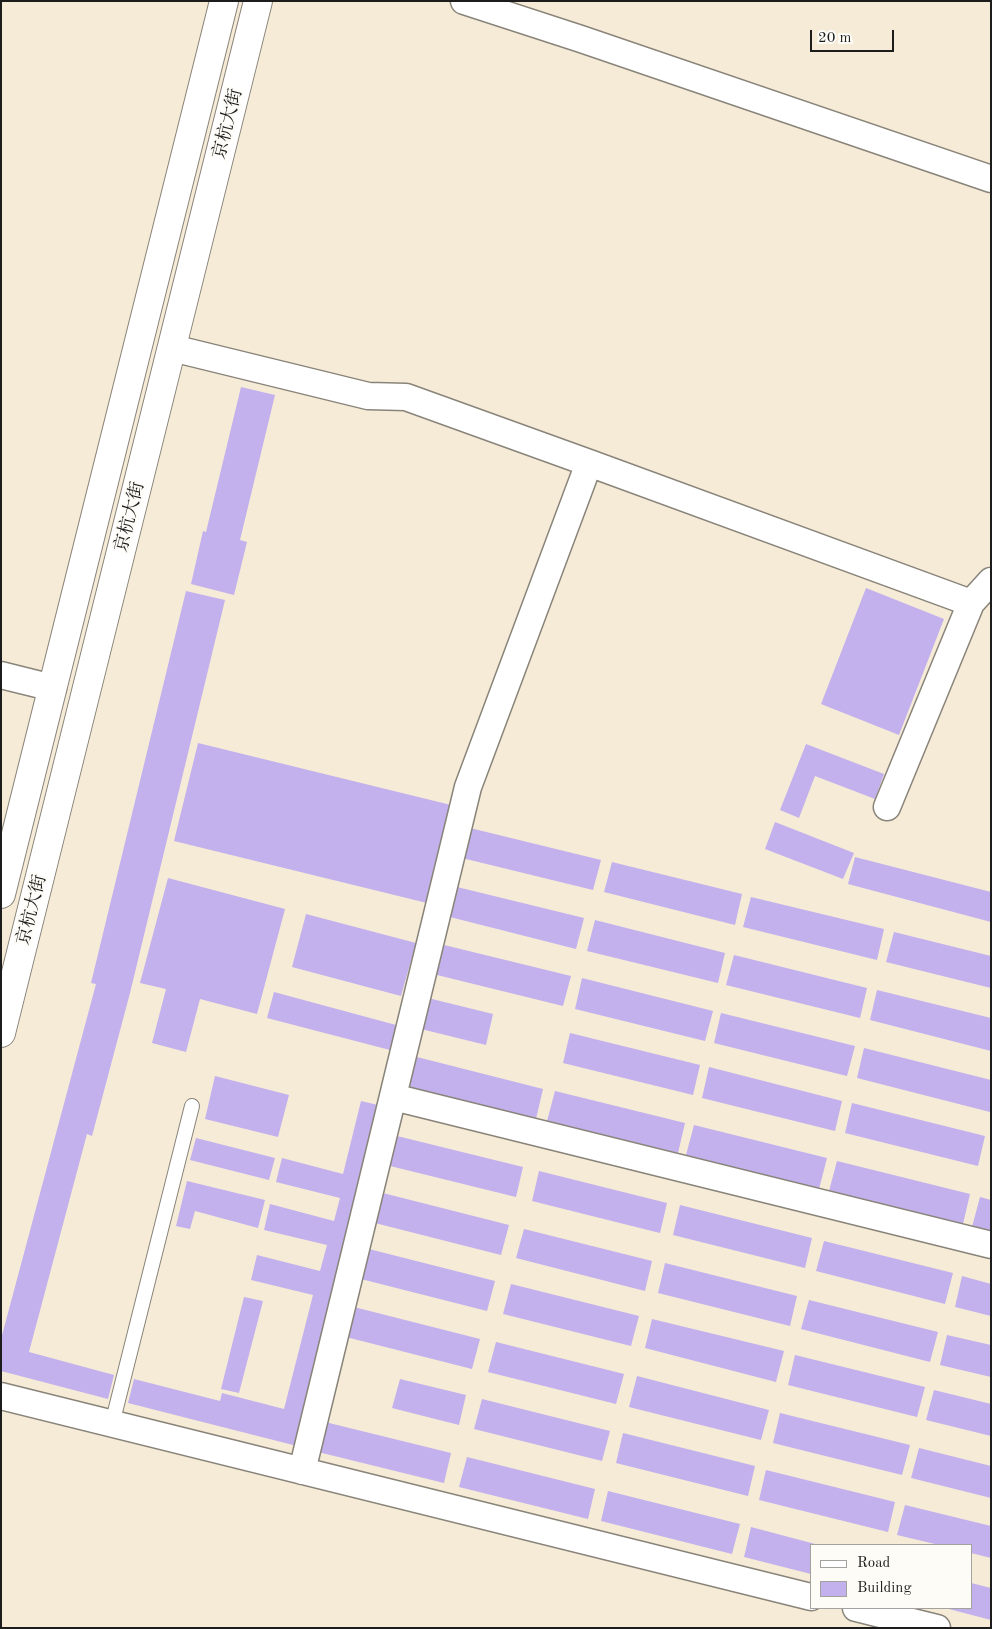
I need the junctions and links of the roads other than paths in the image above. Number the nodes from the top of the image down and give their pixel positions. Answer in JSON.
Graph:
{"nodes":[{"id":1,"x":224,"y":1,"type":"edge"},
{"id":2,"x":258,"y":1,"type":"edge"},
{"id":3,"x":464,"y":1,"type":"edge"},
{"id":4,"x":991,"y":179,"type":"edge"},
{"id":5,"x":172,"y":348,"type":"junction"},
{"id":6,"x":589,"y":463,"type":"junction"},
{"id":7,"x":991,"y":581,"type":"edge"},
{"id":8,"x":971,"y":604,"type":"junction"},
{"id":9,"x":1,"y":675,"type":"edge"},
{"id":10,"x":53,"y":688,"type":"junction"},
{"id":11,"x":887,"y":807,"type":"dead end"},
{"id":12,"x":1,"y":894,"type":"edge"},
{"id":13,"x":1,"y":1033,"type":"edge"},
{"id":14,"x":393,"y":1097,"type":"junction"},
{"id":15,"x":192,"y":1106,"type":"dead end"},
{"id":16,"x":991,"y":1245,"type":"edge"},
{"id":17,"x":1,"y":1396,"type":"edge"},
{"id":18,"x":112,"y":1424,"type":"junction"},
{"id":19,"x":302,"y":1471,"type":"junction"},
{"id":20,"x":810,"y":1597,"type":"edge"},
{"id":21,"x":860,"y":1609,"type":"edge"},
{"id":22,"x":937,"y":1628,"type":"edge"}],
"edges":[{"from":1,"to":10,"type":"main road","name":"京杭大街"},
{"from":2,"to":5,"type":"main road","name":"京杭大街"},
{"from":3,"to":4,"type":"street"},
{"from":5,"to":6,"type":"street"},
{"from":5,"to":13,"type":"main road","name":"京杭大街"},
{"from":6,"to":8,"type":"street"},
{"from":6,"to":14,"type":"street"},
{"from":7,"to":8,"type":"street"},
{"from":8,"to":11,"type":"street"},
{"from":9,"to":10,"type":"street"},
{"from":10,"to":12,"type":"main road","name":"京杭大街"},
{"from":14,"to":16,"type":"street"},
{"from":14,"to":19,"type":"street"},
{"from":15,"to":18,"type":"lane"},
{"from":17,"to":18,"type":"street"},
{"from":18,"to":19,"type":"street"},
{"from":19,"to":20,"type":"street"},
{"from":21,"to":22,"type":"street"}]}
